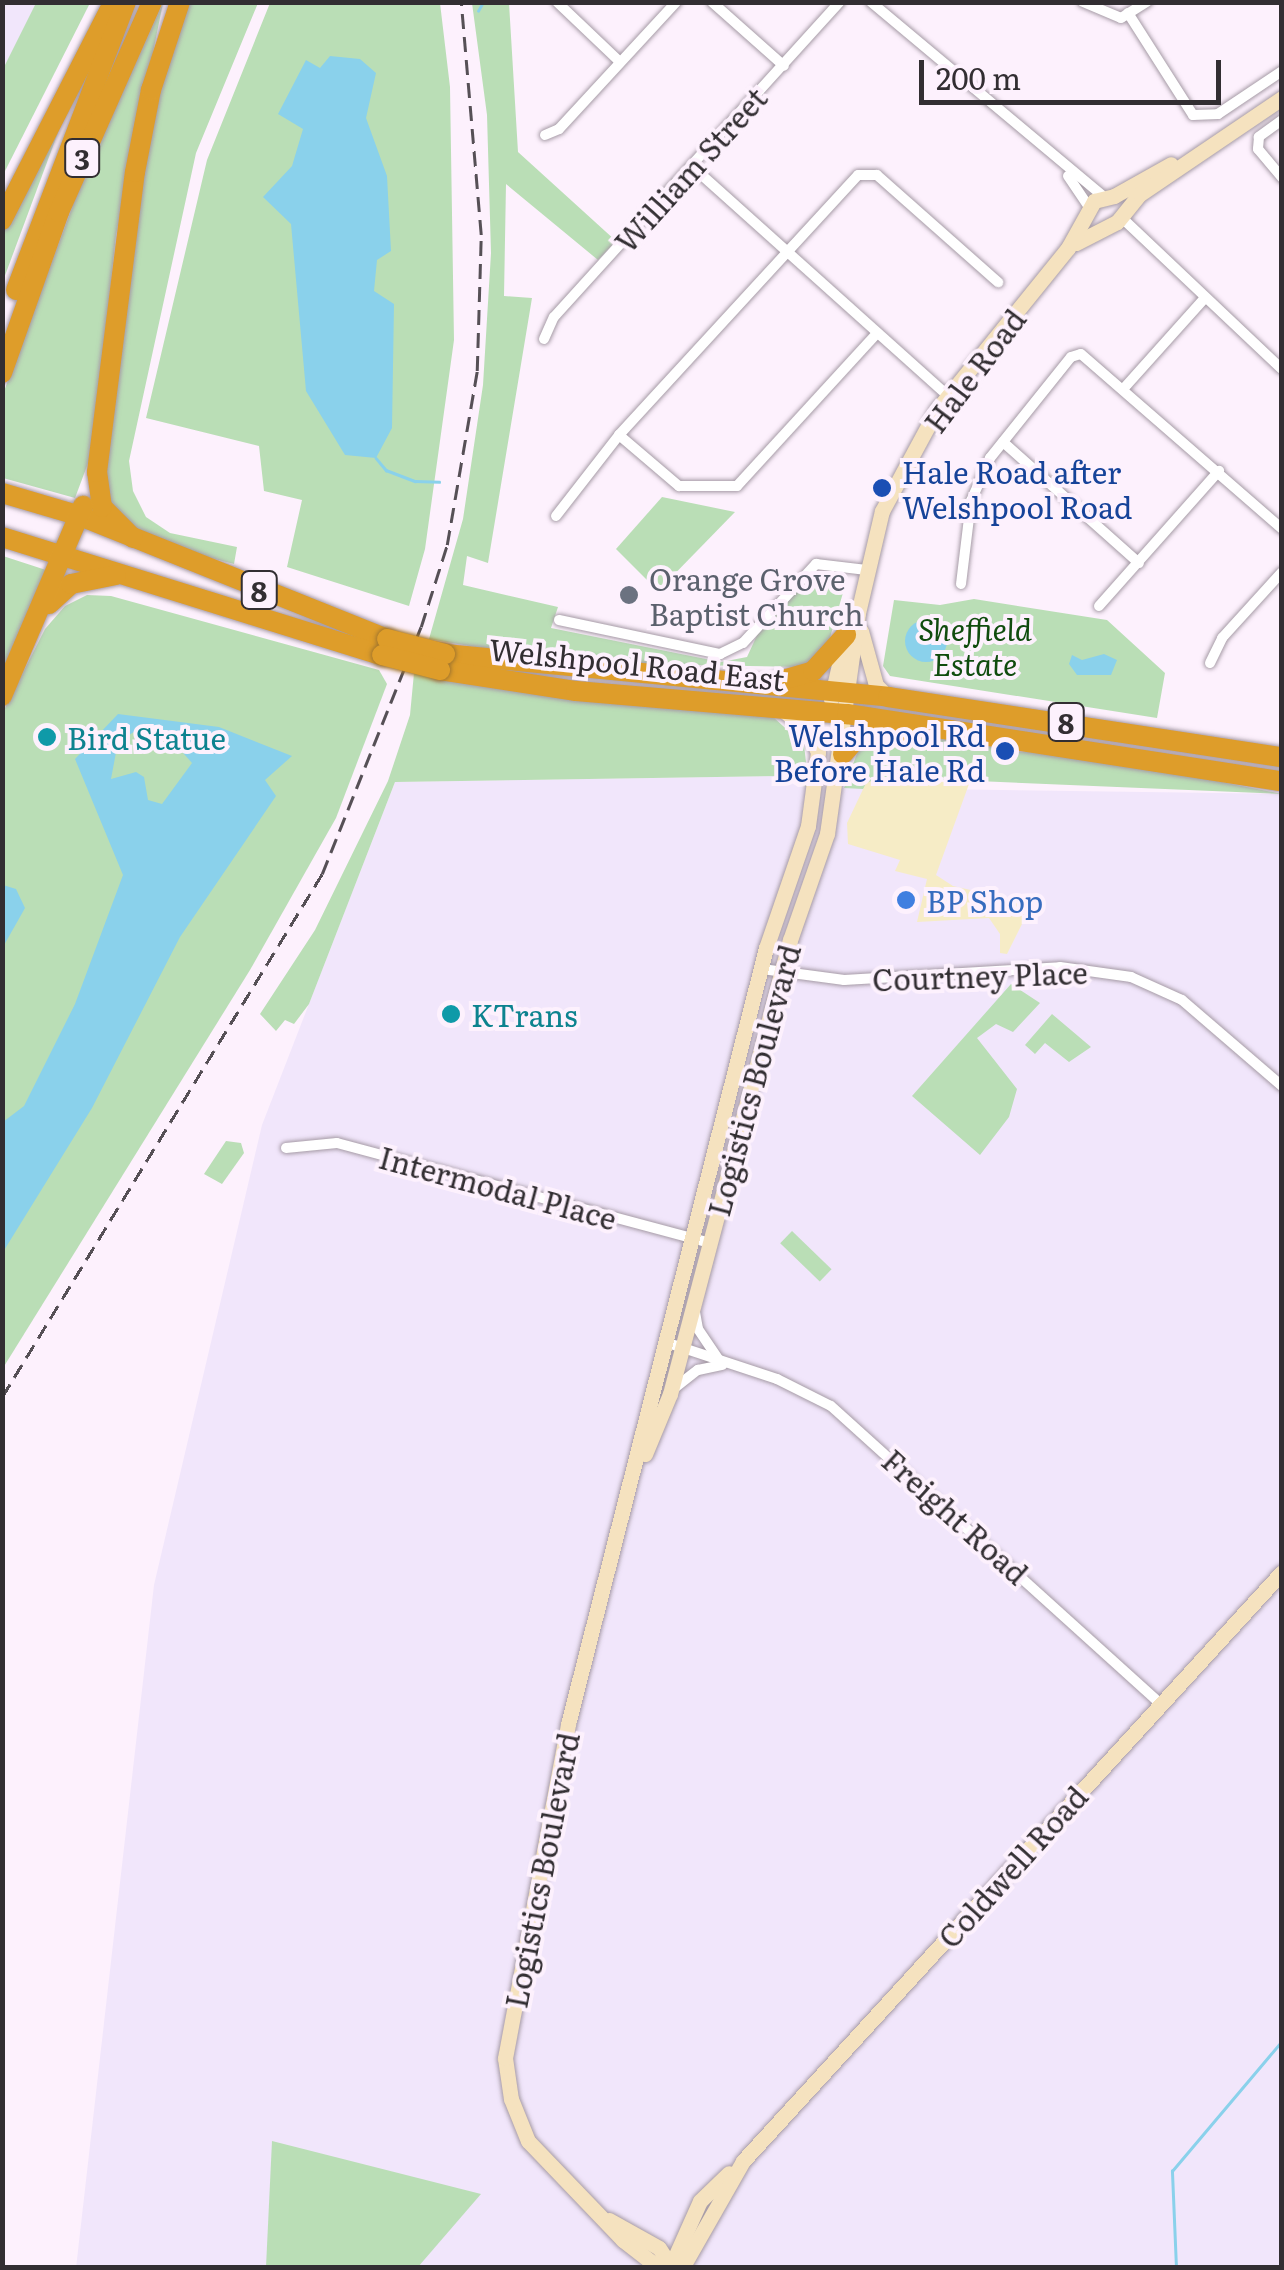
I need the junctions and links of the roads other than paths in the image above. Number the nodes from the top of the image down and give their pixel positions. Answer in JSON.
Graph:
{"nodes":[{"id":1,"x":113,"y":2,"type":"edge"},
{"id":2,"x":126,"y":2,"type":"edge"},
{"id":3,"x":152,"y":2,"type":"edge"},
{"id":4,"x":180,"y":2,"type":"edge"},
{"id":5,"x":556,"y":2,"type":"edge"},
{"id":6,"x":676,"y":2,"type":"edge"},
{"id":7,"x":712,"y":2,"type":"edge"},
{"id":8,"x":840,"y":2,"type":"edge"},
{"id":9,"x":871,"y":2,"type":"edge"},
{"id":10,"x":1082,"y":2,"type":"edge"},
{"id":11,"x":1147,"y":2,"type":"edge"},
{"id":12,"x":1128,"y":13,"type":"junction"},
{"id":13,"x":620,"y":62,"type":"junction"},
{"id":14,"x":784,"y":66,"type":"junction"},
{"id":15,"x":1282,"y":71,"type":"edge"},
{"id":16,"x":1282,"y":98,"type":"edge"},
{"id":17,"x":1282,"y":120,"type":"edge"},
{"id":18,"x":544,"y":136,"type":"dead end"},
{"id":19,"x":1223,"y":136,"type":"junction"},
{"id":20,"x":1061,"y":167,"type":"junction"},
{"id":21,"x":694,"y":168,"type":"junction"},
{"id":22,"x":1282,"y":178,"type":"edge"},
{"id":23,"x":1108,"y":196,"type":"junction"},
{"id":24,"x":1107,"y":217,"type":"junction"},
{"id":25,"x":2,"y":220,"type":"edge"},
{"id":26,"x":786,"y":254,"type":"junction"},
{"id":27,"x":998,"y":282,"type":"dead end"},
{"id":28,"x":1203,"y":300,"type":"junction"},
{"id":29,"x":2,"y":330,"type":"edge"},
{"id":30,"x":877,"y":333,"type":"junction"},
{"id":31,"x":544,"y":339,"type":"dead end"},
{"id":32,"x":1282,"y":369,"type":"edge"},
{"id":33,"x":2,"y":372,"type":"edge"},
{"id":34,"x":1125,"y":388,"type":"junction"},
{"id":35,"x":948,"y":396,"type":"junction"},
{"id":36,"x":107,"y":418,"type":"junction"},
{"id":37,"x":619,"y":435,"type":"junction"},
{"id":38,"x":1002,"y":442,"type":"junction"},
{"id":39,"x":1219,"y":471,"type":"junction"},
{"id":40,"x":2,"y":494,"type":"edge"},
{"id":41,"x":80,"y":516,"type":"junction"},
{"id":42,"x":556,"y":516,"type":"dead end"},
{"id":43,"x":1282,"y":529,"type":"edge"},
{"id":44,"x":2,"y":537,"type":"edge"},
{"id":45,"x":133,"y":538,"type":"junction"},
{"id":46,"x":64,"y":555,"type":"junction"},
{"id":47,"x":1139,"y":563,"type":"junction"},
{"id":48,"x":867,"y":570,"type":"junction"},
{"id":49,"x":1282,"y":572,"type":"edge"},
{"id":50,"x":128,"y":574,"type":"junction"},
{"id":51,"x":962,"y":584,"type":"dead end"},
{"id":52,"x":1099,"y":606,"type":"dead end"},
{"id":53,"x":41,"y":612,"type":"junction"},
{"id":54,"x":559,"y":620,"type":"dead end"},
{"id":55,"x":854,"y":623,"type":"junction"},
{"id":56,"x":384,"y":647,"type":"junction"},
{"id":57,"x":442,"y":662,"type":"junction"},
{"id":58,"x":1210,"y":662,"type":"dead end"},
{"id":59,"x":763,"y":684,"type":"junction"},
{"id":60,"x":2,"y":696,"type":"edge"},
{"id":61,"x":888,"y":697,"type":"junction"},
{"id":62,"x":840,"y":703,"type":"junction"},
{"id":63,"x":778,"y":707,"type":"junction"},
{"id":64,"x":1046,"y":744,"type":"junction"},
{"id":65,"x":843,"y":754,"type":"junction"},
{"id":66,"x":1282,"y":757,"type":"edge"},
{"id":67,"x":1282,"y":781,"type":"edge"},
{"id":68,"x":762,"y":969,"type":"junction"},
{"id":69,"x":782,"y":975,"type":"junction"},
{"id":70,"x":1282,"y":1086,"type":"edge"},
{"id":71,"x":286,"y":1148,"type":"dead end"},
{"id":72,"x":692,"y":1239,"type":"junction"},
{"id":73,"x":709,"y":1243,"type":"junction"},
{"id":74,"x":696,"y":1291,"type":"junction"},
{"id":75,"x":665,"y":1342,"type":"junction"},
{"id":76,"x":682,"y":1347,"type":"junction"},
{"id":77,"x":728,"y":1365,"type":"junction"},
{"id":78,"x":670,"y":1392,"type":"junction"},
{"id":79,"x":628,"y":1496,"type":"junction"},
{"id":80,"x":1282,"y":1572,"type":"edge"},
{"id":81,"x":1161,"y":1704,"type":"junction"},
{"id":82,"x":666,"y":2265,"type":"edge"}],
"edges":[{"from":1,"to":25,"type":"highway"},
{"from":2,"to":29,"type":"highway","number":"3"},
{"from":3,"to":33,"type":"highway","number":"3"},
{"from":4,"to":36,"type":"highway"},
{"from":5,"to":13,"type":"street"},
{"from":6,"to":13,"type":"street"},
{"from":7,"to":14,"type":"street"},
{"from":8,"to":14,"type":"street","name":"William Street"},
{"from":9,"to":20,"type":"street"},
{"from":10,"to":12,"type":"street"},
{"from":11,"to":12,"type":"street"},
{"from":12,"to":15,"type":"street"},
{"from":13,"to":18,"type":"street"},
{"from":14,"to":21,"type":"street","name":"William Street"},
{"from":16,"to":19,"type":"street","name":"Hale Road"},
{"from":17,"to":22,"type":"street"},
{"from":19,"to":23,"type":"street","name":"Hale Road"},
{"from":19,"to":24,"type":"street","name":"Hale Road"},
{"from":20,"to":23,"type":"street"},
{"from":20,"to":24,"type":"street"},
{"from":21,"to":26,"type":"street"},
{"from":21,"to":31,"type":"street","name":"William Street"},
{"from":23,"to":24,"type":"street"},
{"from":23,"to":24,"type":"street"},
{"from":24,"to":28,"type":"street"},
{"from":24,"to":35,"type":"street","name":"Hale Road"},
{"from":26,"to":27,"type":"street"},
{"from":26,"to":30,"type":"street"},
{"from":26,"to":37,"type":"street"},
{"from":28,"to":32,"type":"street"},
{"from":28,"to":34,"type":"street"},
{"from":30,"to":35,"type":"street"},
{"from":30,"to":37,"type":"street"},
{"from":34,"to":38,"type":"street"},
{"from":34,"to":39,"type":"street"},
{"from":35,"to":48,"type":"street","name":"Hale Road"},
{"from":36,"to":41,"type":"highway"},
{"from":36,"to":45,"type":"highway"},
{"from":37,"to":42,"type":"street"},
{"from":38,"to":47,"type":"street"},
{"from":38,"to":51,"type":"street"},
{"from":39,"to":43,"type":"street"},
{"from":39,"to":47,"type":"street"},
{"from":40,"to":41,"type":"highway","name":"Welshpool Road East","number":"8"},
{"from":41,"to":45,"type":"highway","name":"Welshpool Road East","number":"8"},
{"from":41,"to":46,"type":"highway"},
{"from":44,"to":46,"type":"highway","name":"Welshpool Road East","number":"8"},
{"from":45,"to":56,"type":"highway","name":"Welshpool Road East","number":"8"},
{"from":46,"to":50,"type":"highway","name":"Welshpool Road East","number":"8"},
{"from":46,"to":53,"type":"highway"},
{"from":47,"to":52,"type":"street"},
{"from":48,"to":54,"type":"street"},
{"from":48,"to":55,"type":"street","name":"Hale Road"},
{"from":49,"to":58,"type":"street"},
{"from":50,"to":53,"type":"highway"},
{"from":50,"to":56,"type":"highway","name":"Welshpool Road East","number":"8"},
{"from":53,"to":60,"type":"highway"},
{"from":55,"to":59,"type":"highway"},
{"from":55,"to":61,"type":"street"},
{"from":55,"to":62,"type":"street","name":"Hale Road"},
{"from":56,"to":57,"type":"highway","name":"Welshpool Road East","number":"8","bridge":true},
{"from":57,"to":59,"type":"highway","name":"Welshpool Road East","number":"8"},
{"from":57,"to":63,"type":"highway","name":"Welshpool Road East","number":"8"},
{"from":59,"to":62,"type":"highway","name":"Welshpool Road East","number":"8"},
{"from":61,"to":62,"type":"highway","name":"Welshpool Road East","number":"8"},
{"from":61,"to":66,"type":"highway","name":"Welshpool Road East","number":"8"},
{"from":62,"to":63,"type":"highway","name":"Welshpool Road East","number":"8"},
{"from":62,"to":64,"type":"highway","name":"Welshpool Road East","number":"8"},
{"from":62,"to":65,"type":"street","name":"Hale Road"},
{"from":63,"to":68,"type":"street","name":"Logistics Boulevard"},
{"from":64,"to":65,"type":"highway","number":"8"},
{"from":64,"to":67,"type":"highway","name":"Welshpool Road East","number":"8"},
{"from":65,"to":69,"type":"street","name":"Logistics Boulevard"},
{"from":68,"to":69,"type":"street","name":"Courtney Place"},
{"from":68,"to":72,"type":"street","name":"Logistics Boulevard"},
{"from":69,"to":70,"type":"street","name":"Courtney Place"},
{"from":69,"to":73,"type":"street","name":"Logistics Boulevard"},
{"from":71,"to":72,"type":"street","name":"Intermodal Place"},
{"from":72,"to":73,"type":"street","name":"Intermodal Place"},
{"from":72,"to":75,"type":"street","name":"Logistics Boulevard"},
{"from":73,"to":74,"type":"street","name":"Logistics Boulevard"},
{"from":74,"to":76,"type":"street","name":"Logistics Boulevard"},
{"from":74,"to":77,"type":"street"},
{"from":75,"to":76,"type":"street","name":"Freight Road"},
{"from":75,"to":79,"type":"street","name":"Logistics Boulevard"},
{"from":76,"to":77,"type":"street","name":"Freight Road"},
{"from":76,"to":78,"type":"street","name":"Logistics Boulevard"},
{"from":77,"to":78,"type":"street"},
{"from":77,"to":81,"type":"street","name":"Freight Road"},
{"from":78,"to":79,"type":"street","name":"Logistics Boulevard"},
{"from":79,"to":82,"type":"street","name":"Logistics Boulevard"},
{"from":80,"to":81,"type":"street","name":"Coldwell Road"},
{"from":81,"to":82,"type":"street","name":"Coldwell Road"}]}
